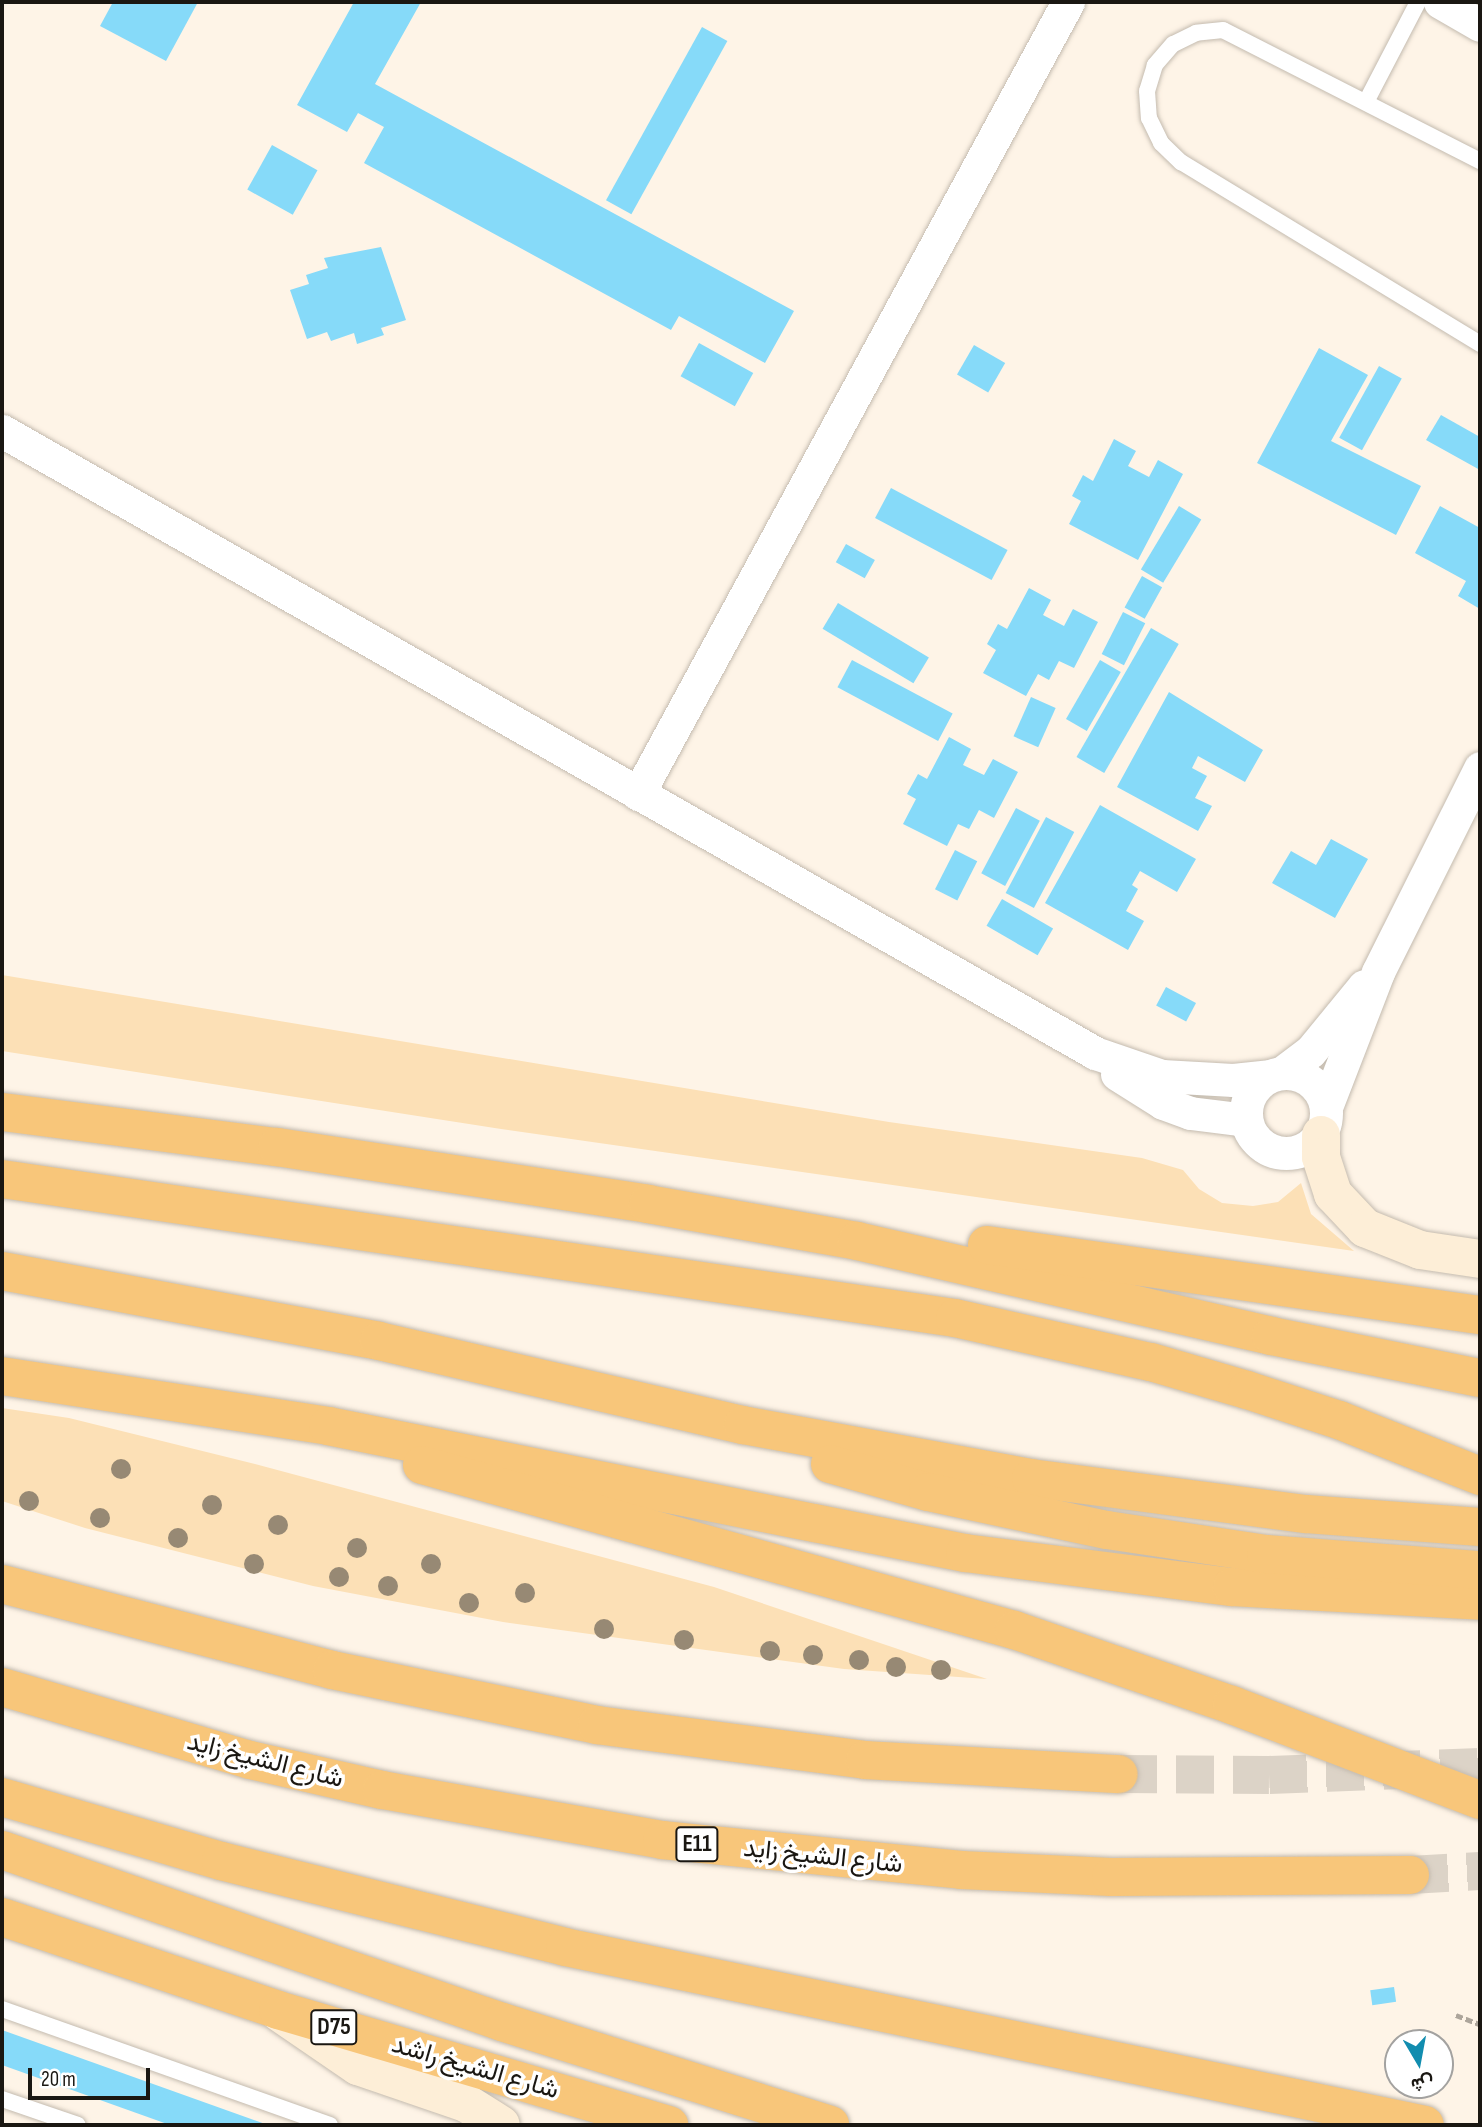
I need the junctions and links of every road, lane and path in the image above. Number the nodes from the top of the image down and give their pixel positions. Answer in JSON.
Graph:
{"nodes":[{"id":1,"x":1068,"y":2,"type":"edge"},
{"id":2,"x":1418,"y":2,"type":"edge"},
{"id":3,"x":1440,"y":2,"type":"edge"},
{"id":4,"x":1480,"y":25,"type":"edge"},
{"id":5,"x":1366,"y":102,"type":"junction"},
{"id":6,"x":1480,"y":161,"type":"edge"},
{"id":7,"x":1480,"y":344,"type":"edge"},
{"id":8,"x":2,"y":431,"type":"edge"},
{"id":9,"x":1478,"y":778,"type":"edge"},
{"id":10,"x":638,"y":794,"type":"junction"},
{"id":11,"x":1378,"y":972,"type":"junction"},
{"id":12,"x":1095,"y":1053,"type":"junction"},
{"id":13,"x":1276,"y":1074,"type":"junction"},
{"id":14,"x":2,"y":1112,"type":"edge"},
{"id":15,"x":1246,"y":1120,"type":"junction"},
{"id":16,"x":1323,"y":1121,"type":"junction"},
{"id":17,"x":2,"y":1179,"type":"edge"},
{"id":18,"x":648,"y":1204,"type":"junction"},
{"id":19,"x":1480,"y":1259,"type":"edge"},
{"id":20,"x":2,"y":1271,"type":"edge"},
{"id":21,"x":1480,"y":1315,"type":"edge"},
{"id":22,"x":2,"y":1376,"type":"edge"},
{"id":23,"x":1480,"y":1378,"type":"edge"},
{"id":24,"x":577,"y":1386,"type":"junction"},
{"id":25,"x":328,"y":1426,"type":"junction"},
{"id":26,"x":1480,"y":1476,"type":"edge"},
{"id":27,"x":1480,"y":1527,"type":"edge"},
{"id":28,"x":1480,"y":1570,"type":"edge"},
{"id":29,"x":2,"y":1584,"type":"edge"},
{"id":30,"x":1480,"y":1601,"type":"edge"},
{"id":31,"x":2,"y":1687,"type":"edge"},
{"id":32,"x":1119,"y":1774,"type":"tunnel mouth"},
{"id":33,"x":2,"y":1797,"type":"edge"},
{"id":34,"x":1480,"y":1800,"type":"edge"},
{"id":35,"x":2,"y":1850,"type":"edge"},
{"id":36,"x":1410,"y":1875,"type":"tunnel mouth"},
{"id":37,"x":2,"y":1917,"type":"edge"},
{"id":38,"x":2,"y":2009,"type":"edge"},
{"id":39,"x":278,"y":2010,"type":"junction"},
{"id":40,"x":1456,"y":2015,"type":"dead end"},
{"id":41,"x":1480,"y":2024,"type":"edge"},
{"id":42,"x":2,"y":2099,"type":"edge"},
{"id":43,"x":78,"y":2125,"type":"edge"},
{"id":44,"x":330,"y":2125,"type":"edge"},
{"id":45,"x":501,"y":2125,"type":"edge"},
{"id":46,"x":669,"y":2125,"type":"edge"},
{"id":47,"x":830,"y":2125,"type":"edge"},
{"id":48,"x":1425,"y":2125,"type":"edge"}],
"edges":[{"from":1,"to":10,"type":"street"},
{"from":2,"to":5,"type":"lane"},
{"from":3,"to":4,"type":"street"},
{"from":5,"to":6,"type":"lane"},
{"from":5,"to":7,"type":"lane"},
{"from":8,"to":10,"type":"street"},
{"from":9,"to":11,"type":"street"},
{"from":10,"to":12,"type":"street"},
{"from":11,"to":13,"type":"street"},
{"from":11,"to":16,"type":"street"},
{"from":12,"to":13,"type":"street"},
{"from":12,"to":15,"type":"street"},
{"from":13,"to":15,"type":"street"},
{"from":13,"to":16,"type":"street"},
{"from":14,"to":18,"type":"highway"},
{"from":15,"to":16,"type":"street"},
{"from":16,"to":19,"type":"main road"},
{"from":17,"to":26,"type":"highway"},
{"from":18,"to":21,"type":"highway"},
{"from":18,"to":23,"type":"highway"},
{"from":20,"to":24,"type":"highway"},
{"from":22,"to":25,"type":"highway"},
{"from":24,"to":27,"type":"highway"},
{"from":24,"to":28,"type":"highway"},
{"from":25,"to":30,"type":"highway"},
{"from":25,"to":34,"type":"highway"},
{"from":29,"to":32,"type":"highway"},
{"from":31,"to":36,"type":"highway","name":"شارع الشيخ زايد","number":"E11"},
{"from":33,"to":48,"type":"highway"},
{"from":35,"to":47,"type":"highway"},
{"from":37,"to":39,"type":"highway","name":"شارع الشيخ راشد","number":"D75"},
{"from":38,"to":44,"type":"lane"},
{"from":39,"to":45,"type":"main road"},
{"from":39,"to":46,"type":"highway","name":"شارع الشيخ راشد","number":"D75"},
{"from":40,"to":41,"type":"path"},
{"from":42,"to":43,"type":"lane"}]}
